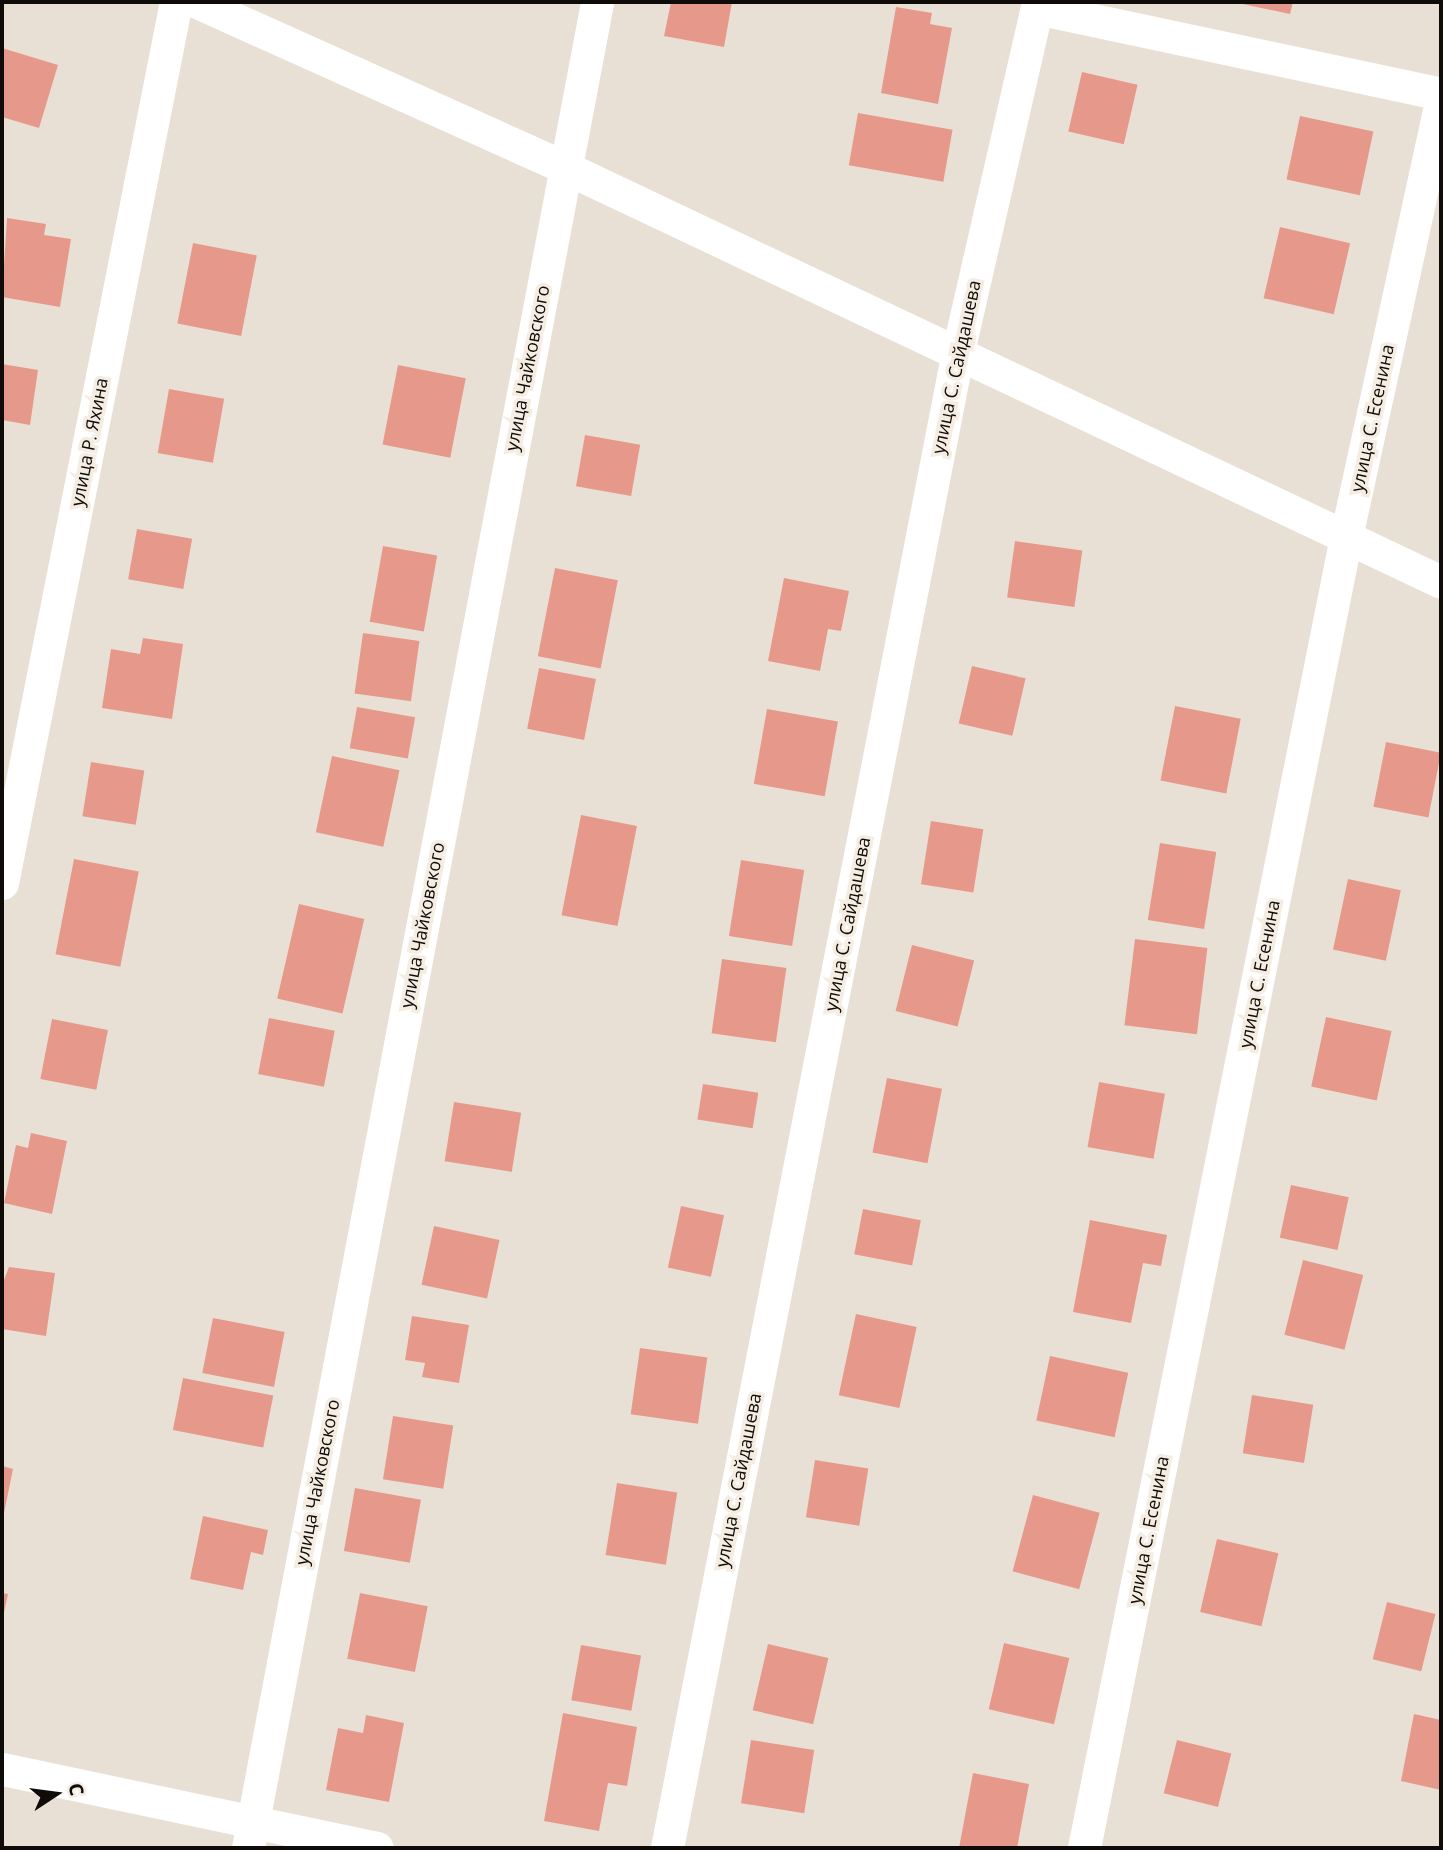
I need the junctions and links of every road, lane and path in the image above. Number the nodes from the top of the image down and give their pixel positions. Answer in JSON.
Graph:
{"nodes":[{"id":1,"x":176,"y":2,"type":"edge"},
{"id":2,"x":197,"y":2,"type":"edge"},
{"id":3,"x":597,"y":2,"type":"edge"},
{"id":4,"x":1038,"y":5,"type":"edge"},
{"id":5,"x":1441,"y":94,"type":"edge"},
{"id":6,"x":1441,"y":101,"type":"edge"},
{"id":7,"x":564,"y":167,"type":"junction"},
{"id":8,"x":957,"y":356,"type":"junction"},
{"id":9,"x":1346,"y":537,"type":"junction"},
{"id":10,"x":1441,"y":582,"type":"edge"},
{"id":11,"x":2,"y":883,"type":"edge"},
{"id":12,"x":2,"y":1769,"type":"edge"},
{"id":13,"x":251,"y":1836,"type":"edge"},
{"id":14,"x":377,"y":1848,"type":"edge"},
{"id":15,"x":667,"y":1848,"type":"edge"},
{"id":16,"x":1084,"y":1848,"type":"edge"}],
"edges":[{"from":1,"to":11,"type":"street","name":"улица Р. Яхина"},
{"from":2,"to":7,"type":"street"},
{"from":3,"to":7,"type":"street","name":"улица Чайковского"},
{"from":4,"to":5,"type":"street"},
{"from":4,"to":8,"type":"street","name":"улица С. Сайдашева"},
{"from":6,"to":9,"type":"street","name":"улица С. Есенина"},
{"from":7,"to":8,"type":"street"},
{"from":7,"to":13,"type":"street","name":"улица Чайковского"},
{"from":8,"to":9,"type":"street"},
{"from":8,"to":15,"type":"street","name":"улица С. Сайдашева"},
{"from":9,"to":10,"type":"street"},
{"from":9,"to":16,"type":"street","name":"улица С. Есенина"},
{"from":12,"to":13,"type":"street"},
{"from":13,"to":14,"type":"street"}]}
